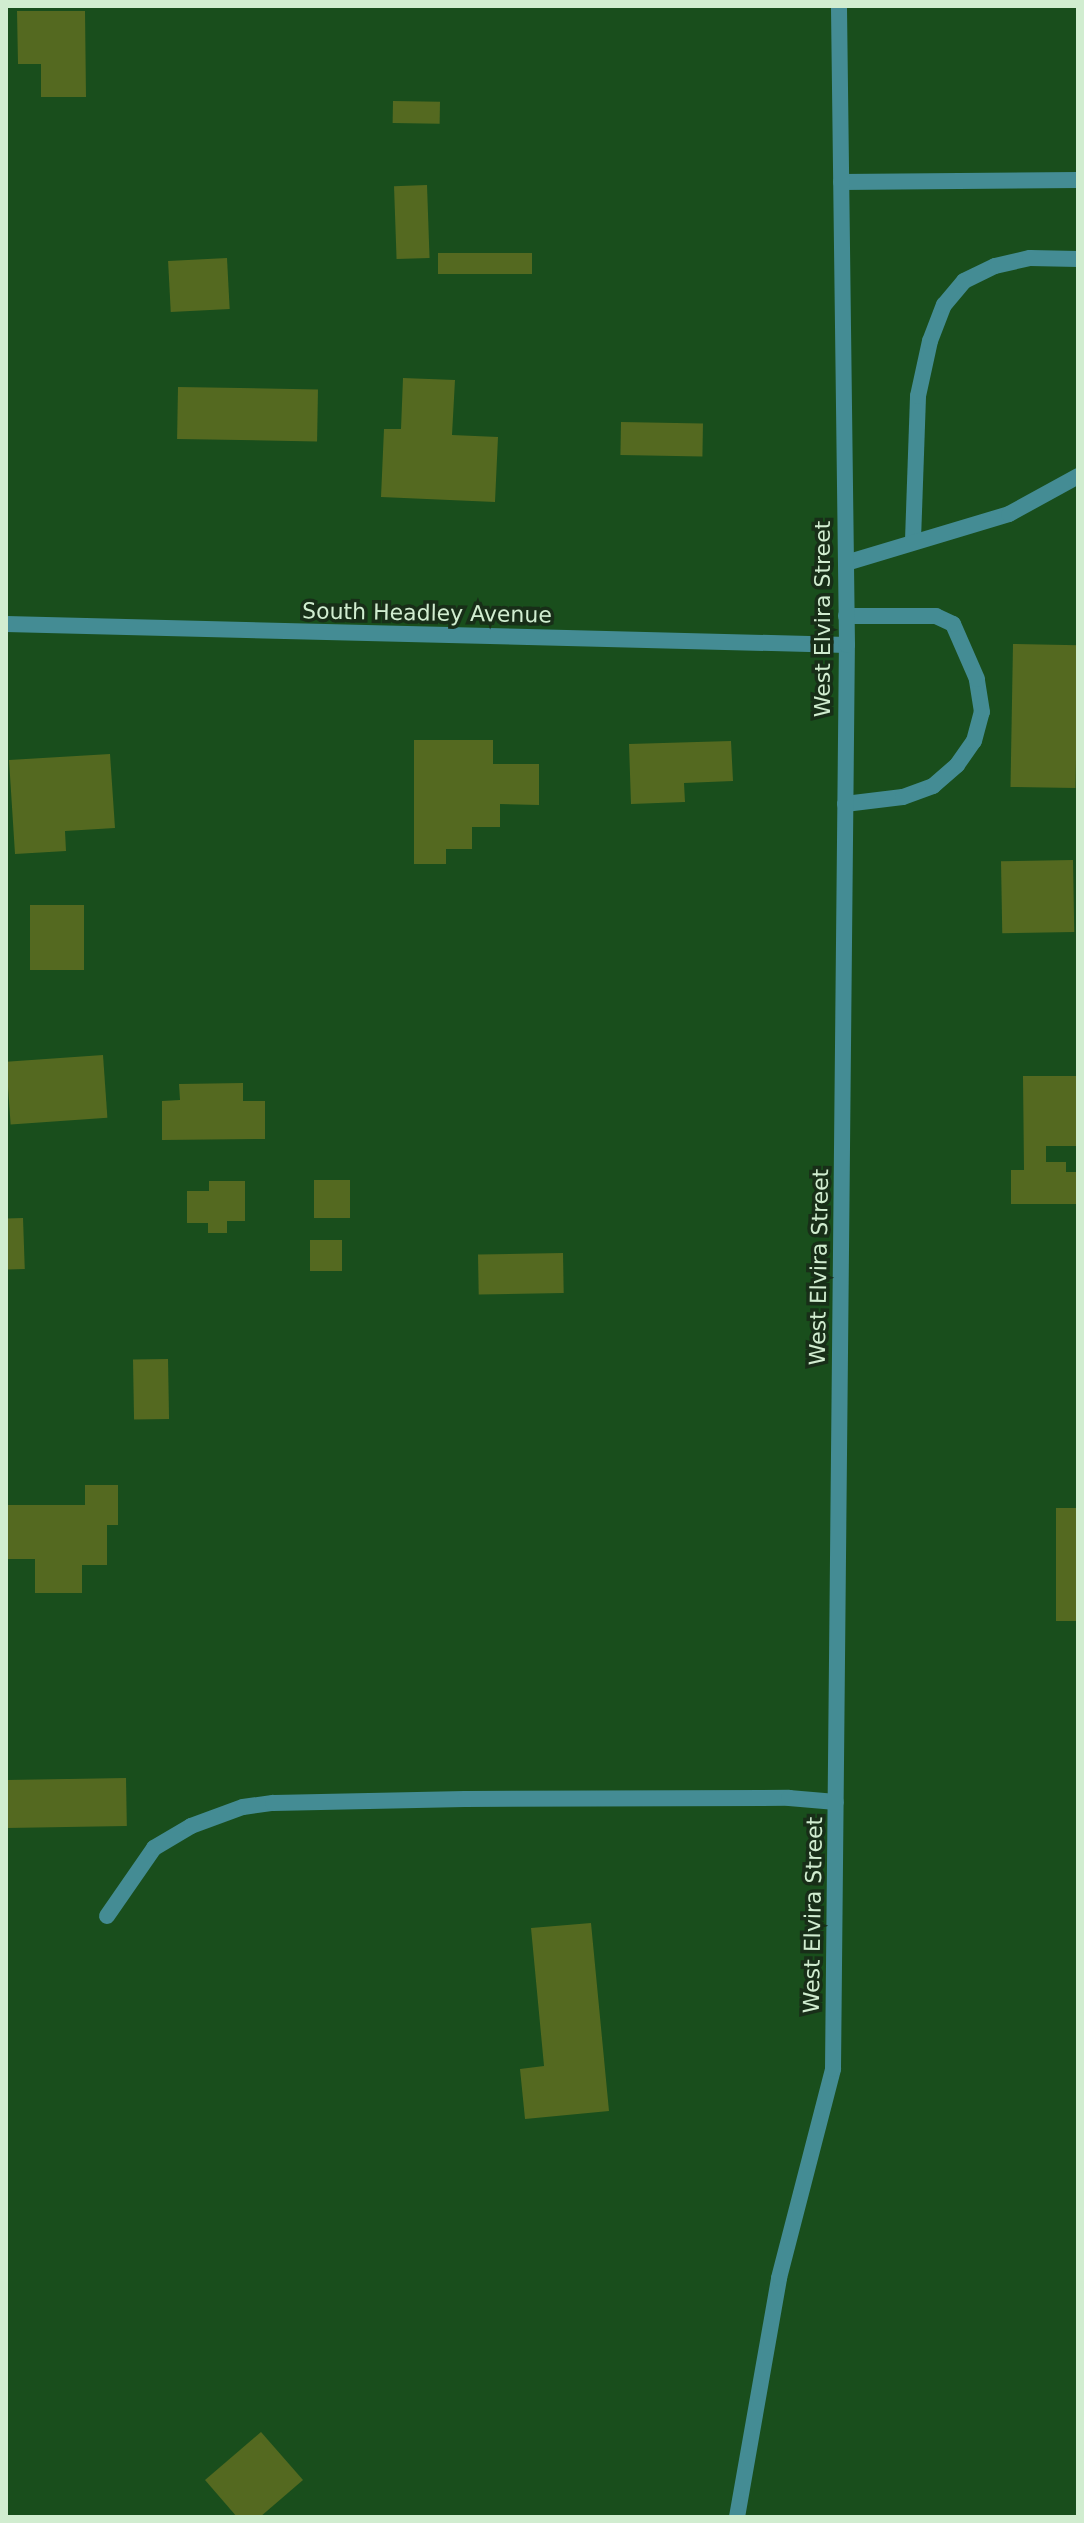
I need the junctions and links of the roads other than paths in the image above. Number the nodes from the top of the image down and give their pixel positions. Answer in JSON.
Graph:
{"nodes":[{"id":1,"x":839,"y":6,"type":"edge"},
{"id":2,"x":1078,"y":180,"type":"edge"},
{"id":3,"x":841,"y":182,"type":"junction"},
{"id":4,"x":1078,"y":259,"type":"edge"},
{"id":5,"x":1078,"y":476,"type":"edge"},
{"id":6,"x":913,"y":540,"type":"junction"},
{"id":7,"x":846,"y":563,"type":"junction"},
{"id":8,"x":846,"y":616,"type":"junction"},
{"id":9,"x":6,"y":624,"type":"edge"},
{"id":10,"x":847,"y":645,"type":"junction"},
{"id":11,"x":845,"y":804,"type":"junction"},
{"id":12,"x":836,"y":1802,"type":"junction"},
{"id":13,"x":107,"y":1916,"type":"dead end"},
{"id":14,"x":737,"y":2517,"type":"edge"}],
"edges":[{"from":1,"to":3,"type":"street","name":"West Elvira Street"},
{"from":2,"to":3,"type":"street"},
{"from":3,"to":7,"type":"street","name":"West Elvira Street"},
{"from":4,"to":6,"type":"street"},
{"from":5,"to":6,"type":"street"},
{"from":6,"to":7,"type":"street"},
{"from":7,"to":8,"type":"street","name":"West Elvira Street"},
{"from":8,"to":10,"type":"street","name":"West Elvira Street"},
{"from":8,"to":11,"type":"street"},
{"from":9,"to":10,"type":"street","name":"South Headley Avenue"},
{"from":10,"to":11,"type":"street","name":"West Elvira Street"},
{"from":11,"to":12,"type":"street","name":"West Elvira Street"},
{"from":12,"to":13,"type":"street"},
{"from":12,"to":14,"type":"street","name":"West Elvira Street"}]}
